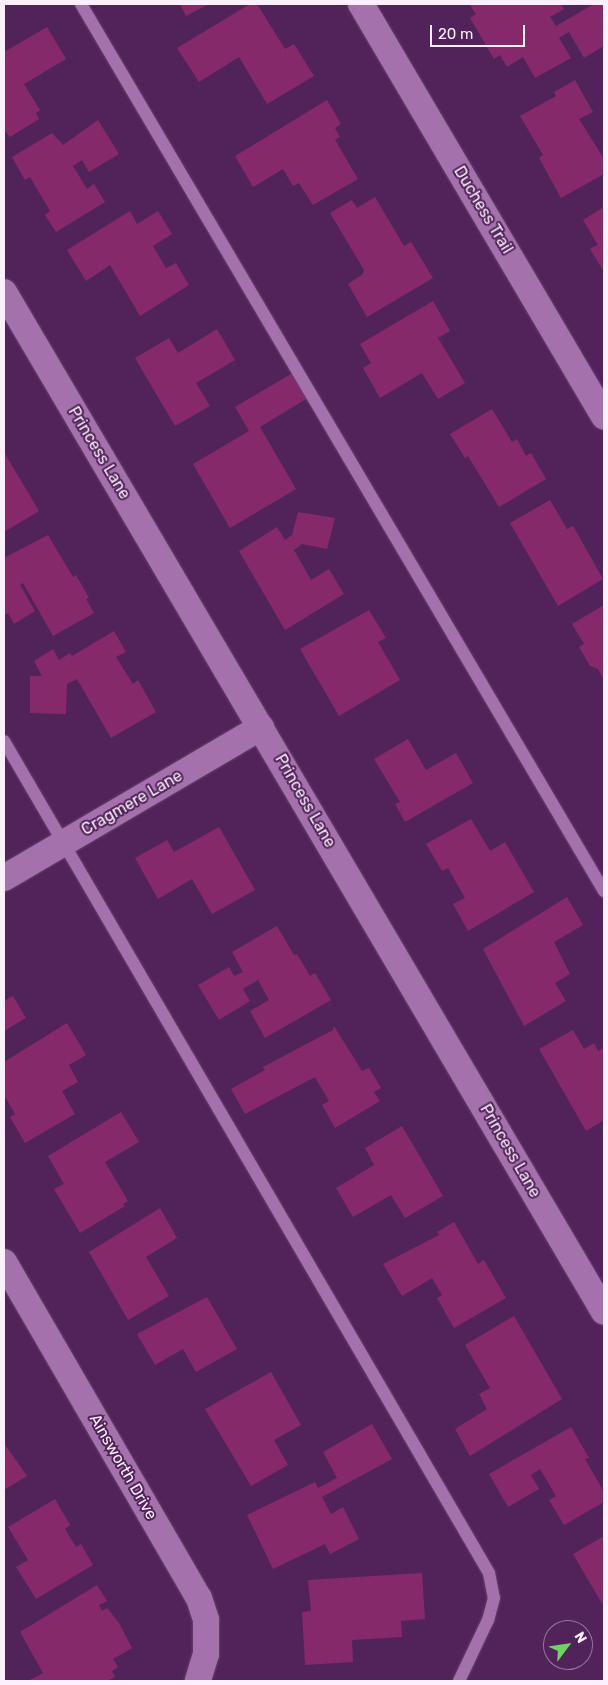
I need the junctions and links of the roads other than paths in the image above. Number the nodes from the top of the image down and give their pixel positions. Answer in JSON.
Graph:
{"nodes":[{"id":1,"x":81,"y":4,"type":"edge"},
{"id":2,"x":361,"y":4,"type":"edge"},
{"id":3,"x":4,"y":292,"type":"edge"},
{"id":4,"x":604,"y":417,"type":"edge"},
{"id":5,"x":261,"y":727,"type":"junction"},
{"id":6,"x":4,"y":742,"type":"edge"},
{"id":7,"x":64,"y":843,"type":"junction"},
{"id":8,"x":4,"y":878,"type":"edge"},
{"id":9,"x":604,"y":890,"type":"edge"},
{"id":10,"x":4,"y":1262,"type":"edge"},
{"id":11,"x":604,"y":1312,"type":"edge"},
{"id":12,"x":198,"y":1681,"type":"edge"},
{"id":13,"x":459,"y":1681,"type":"edge"}],
"edges":[{"from":1,"to":9,"type":"lane"},
{"from":2,"to":4,"type":"street","name":"Duchess Trail"},
{"from":3,"to":5,"type":"street","name":"Princess Lane"},
{"from":5,"to":7,"type":"street","name":"Cragmere Lane"},
{"from":5,"to":11,"type":"street","name":"Princess Lane"},
{"from":6,"to":7,"type":"lane"},
{"from":7,"to":8,"type":"street","name":"Cragmere Lane"},
{"from":7,"to":13,"type":"lane"},
{"from":10,"to":12,"type":"street","name":"Ainsworth Drive"}]}
